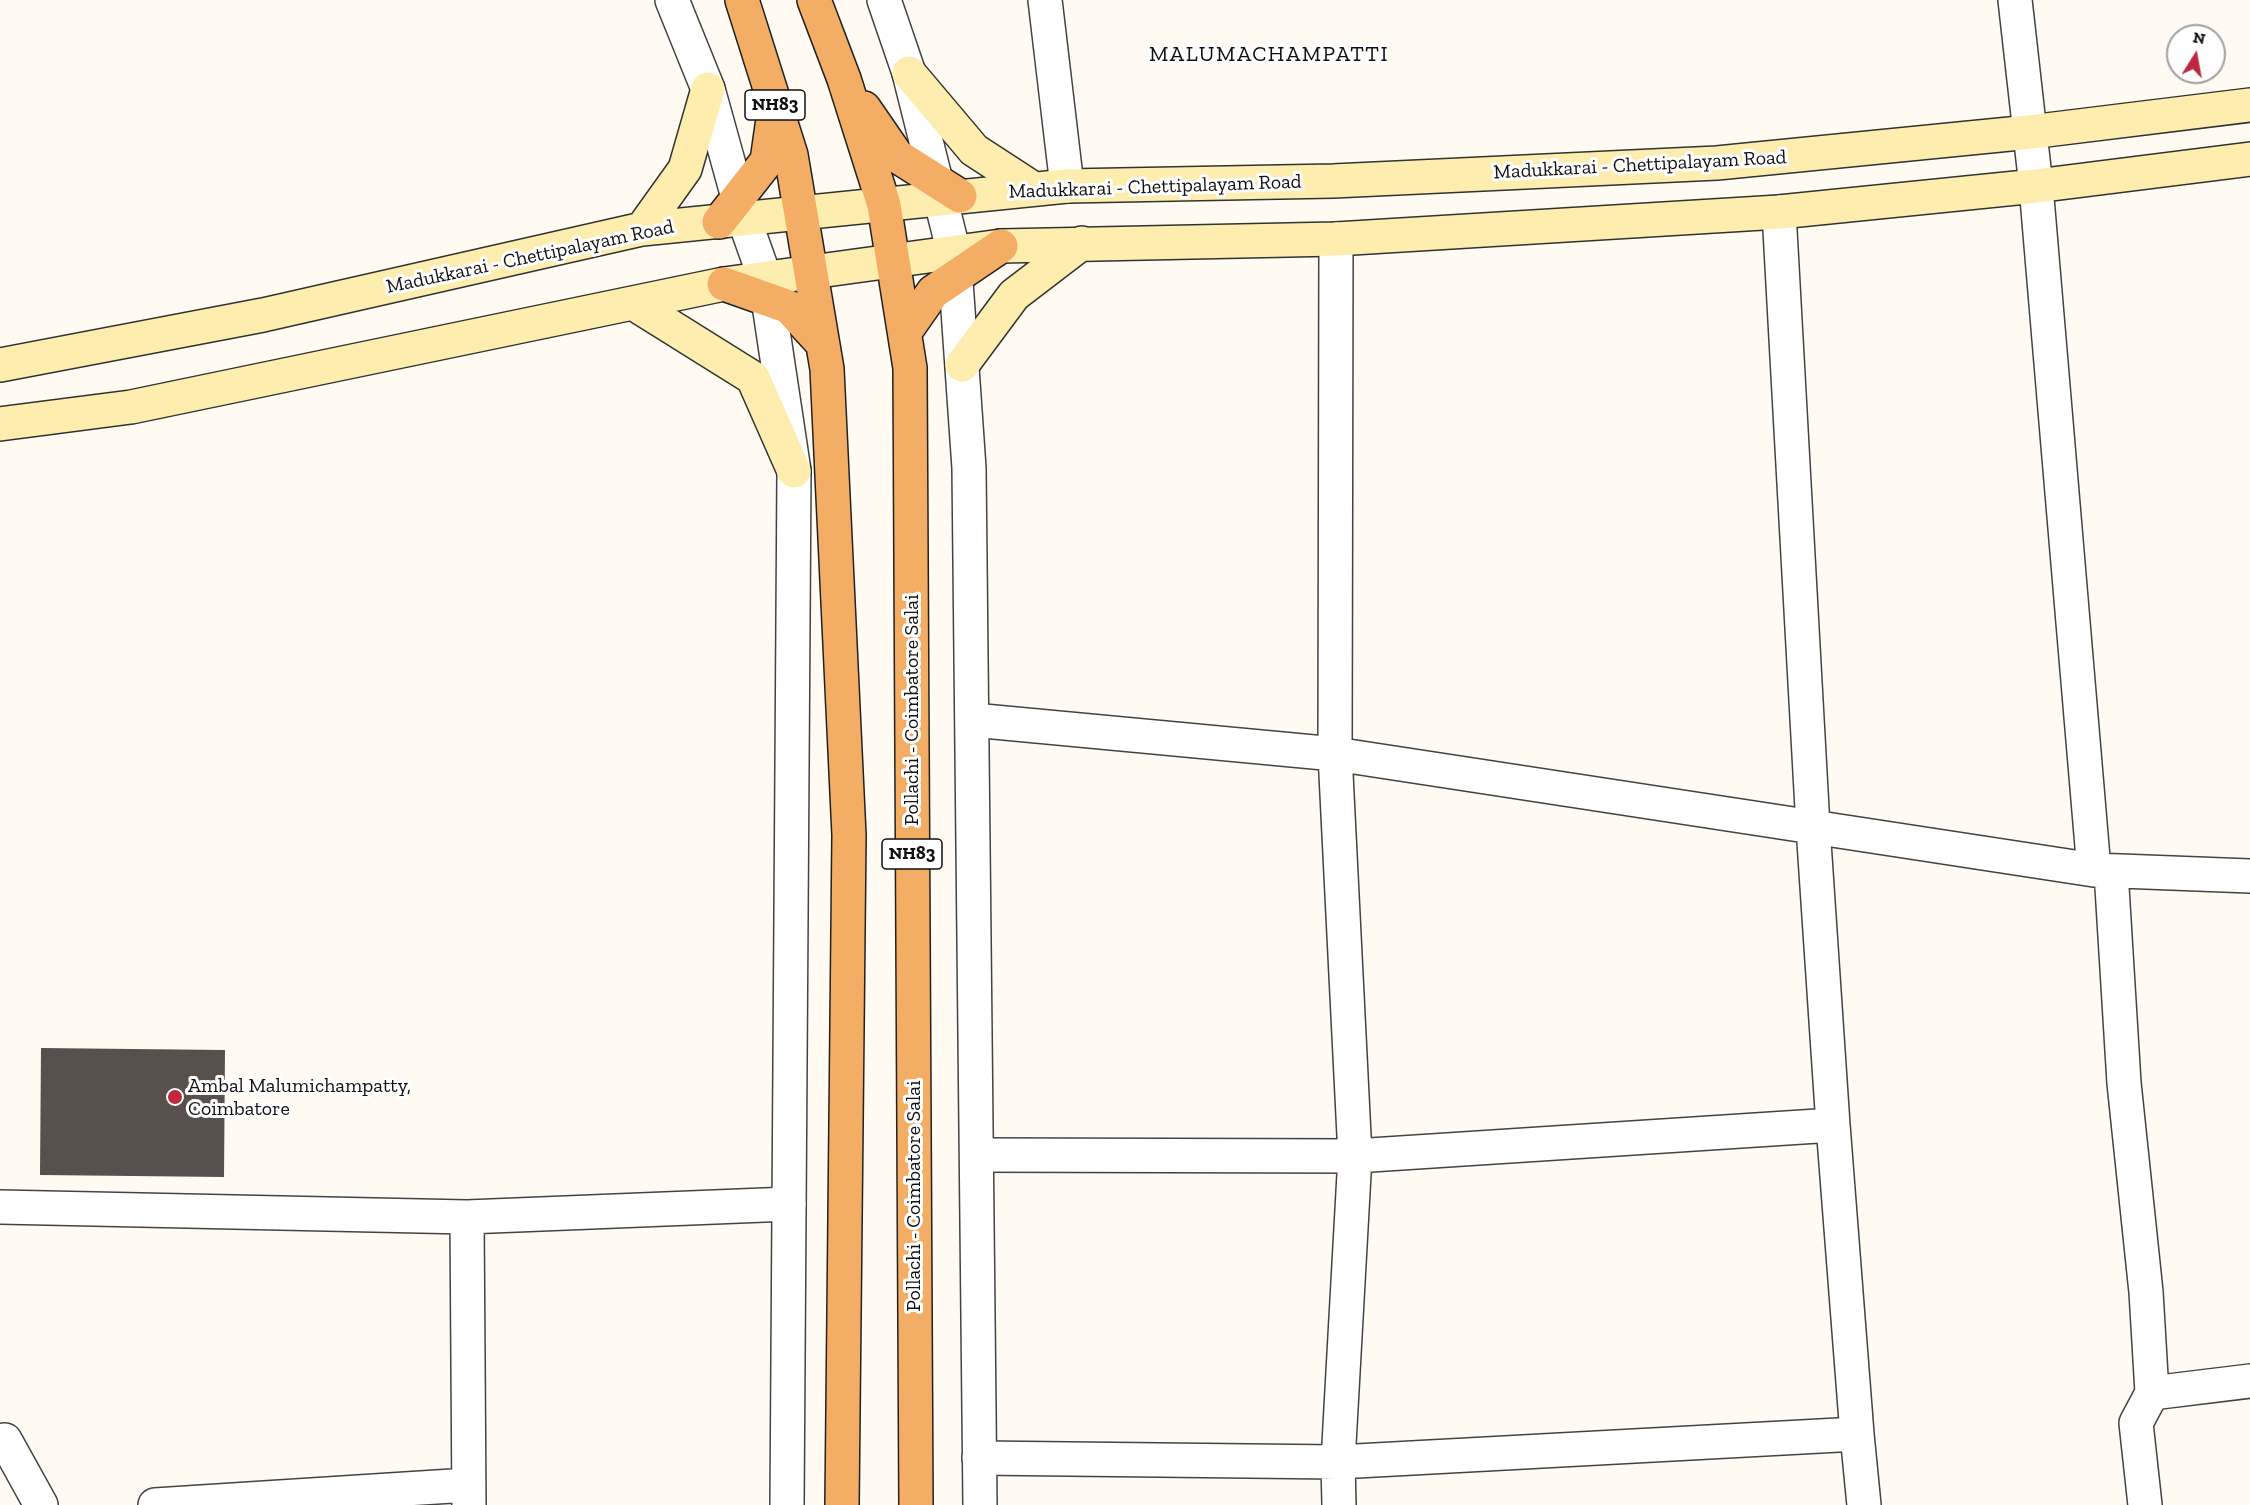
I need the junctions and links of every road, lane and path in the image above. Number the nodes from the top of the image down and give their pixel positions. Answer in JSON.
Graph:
{"nodes":[{"id":1,"x":672,"y":0,"type":"edge"},
{"id":2,"x":742,"y":0,"type":"edge"},
{"id":3,"x":814,"y":0,"type":"edge"},
{"id":4,"x":884,"y":0,"type":"edge"},
{"id":5,"x":1045,"y":0,"type":"edge"},
{"id":6,"x":2015,"y":0,"type":"edge"},
{"id":7,"x":909,"y":73,"type":"junction"},
{"id":8,"x":844,"y":79,"type":"junction"},
{"id":9,"x":708,"y":89,"type":"junction"},
{"id":10,"x":776,"y":105,"type":"junction"},
{"id":11,"x":2250,"y":105,"type":"edge"},
{"id":12,"x":2030,"y":132,"type":"junction"},
{"id":13,"x":2250,"y":159,"type":"edge"},
{"id":14,"x":1067,"y":186,"type":"junction"},
{"id":15,"x":2036,"y":186,"type":"junction"},
{"id":16,"x":1034,"y":189,"type":"junction"},
{"id":17,"x":945,"y":192,"type":"junction"},
{"id":18,"x":884,"y":205,"type":"junction"},
{"id":19,"x":1779,"y":212,"type":"junction"},
{"id":20,"x":734,"y":213,"type":"junction"},
{"id":21,"x":800,"y":213,"type":"junction"},
{"id":22,"x":642,"y":229,"type":"junction"},
{"id":23,"x":1336,"y":239,"type":"junction"},
{"id":24,"x":1082,"y":243,"type":"junction"},
{"id":25,"x":1001,"y":246,"type":"joint"},
{"id":26,"x":893,"y":261,"type":"junction"},
{"id":27,"x":955,"y":265,"type":"junction"},
{"id":28,"x":810,"y":273,"type":"junction"},
{"id":29,"x":724,"y":284,"type":"joint"},
{"id":30,"x":766,"y":289,"type":"junction"},
{"id":31,"x":633,"y":303,"type":"junction"},
{"id":32,"x":905,"y":332,"type":"junction"},
{"id":33,"x":822,"y":343,"type":"junction"},
{"id":34,"x":0,"y":365,"type":"edge"},
{"id":35,"x":962,"y":365,"type":"junction"},
{"id":36,"x":0,"y":424,"type":"edge"},
{"id":37,"x":794,"y":471,"type":"junction"},
{"id":38,"x":973,"y":720,"type":"junction"},
{"id":39,"x":1335,"y":754,"type":"junction"},
{"id":40,"x":1813,"y":827,"type":"junction"},
{"id":41,"x":2103,"y":870,"type":"junction"},
{"id":42,"x":2250,"y":876,"type":"edge"},
{"id":43,"x":1833,"y":1125,"type":"junction"},
{"id":44,"x":978,"y":1155,"type":"junction"},
{"id":45,"x":1355,"y":1156,"type":"junction"},
{"id":46,"x":789,"y":1204,"type":"junction"},
{"id":47,"x":0,"y":1207,"type":"edge"},
{"id":48,"x":467,"y":1217,"type":"junction"},
{"id":49,"x":2250,"y":1381,"type":"edge"},
{"id":50,"x":2152,"y":1393,"type":"junction"},
{"id":51,"x":1857,"y":1434,"type":"junction"},
{"id":52,"x":2,"y":1437,"type":"edge"},
{"id":53,"x":980,"y":1458,"type":"junction"},
{"id":54,"x":1338,"y":1462,"type":"junction"},
{"id":55,"x":469,"y":1495,"type":"edge"},
{"id":56,"x":41,"y":1505,"type":"edge"},
{"id":57,"x":155,"y":1505,"type":"edge"},
{"id":58,"x":787,"y":1505,"type":"edge"},
{"id":59,"x":843,"y":1505,"type":"edge"},
{"id":60,"x":916,"y":1505,"type":"edge"},
{"id":61,"x":980,"y":1505,"type":"edge"},
{"id":62,"x":1339,"y":1505,"type":"edge"},
{"id":63,"x":1864,"y":1505,"type":"edge"},
{"id":64,"x":2145,"y":1505,"type":"edge"}],
"edges":[{"from":1,"to":9,"type":"street"},
{"from":2,"to":10,"type":"highway","number":"NH83"},
{"from":3,"to":8,"type":"highway","name":"Pollachi - Coimbatore Salai","number":"NH83"},
{"from":4,"to":7,"type":"street"},
{"from":5,"to":14,"type":"street"},
{"from":6,"to":12,"type":"street"},
{"from":7,"to":16,"type":"main road"},
{"from":7,"to":17,"type":"street"},
{"from":8,"to":17,"type":"highway"},
{"from":8,"to":18,"type":"highway","name":"Pollachi - Coimbatore Salai","number":"NH83"},
{"from":9,"to":20,"type":"street"},
{"from":9,"to":22,"type":"main road"},
{"from":10,"to":20,"type":"highway"},
{"from":10,"to":21,"type":"highway","number":"NH83"},
{"from":11,"to":12,"type":"main road","name":"Madukkarai - Chettipalayam Road"},
{"from":12,"to":14,"type":"main road","name":"Madukkarai - Chettipalayam Road"},
{"from":12,"to":15,"type":"street"},
{"from":13,"to":15,"type":"main road"},
{"from":14,"to":16,"type":"main road","name":"Madukkarai - Chettipalayam Road"},
{"from":15,"to":19,"type":"main road"},
{"from":15,"to":41,"type":"street"},
{"from":16,"to":17,"type":"main road","name":"Madukkarai - Chettipalayam Road"},
{"from":17,"to":18,"type":"main road","name":"Madukkarai - Chettipalayam Road"},
{"from":17,"to":27,"type":"street"},
{"from":18,"to":21,"type":"main road","name":"Madukkarai - Chettipalayam Road"},
{"from":18,"to":26,"type":"highway","name":"Pollachi - Coimbatore Salai","number":"NH83"},
{"from":19,"to":23,"type":"main road"},
{"from":19,"to":40,"type":"street"},
{"from":20,"to":21,"type":"main road","name":"Madukkarai - Chettipalayam Road"},
{"from":20,"to":22,"type":"main road","name":"Madukkarai - Chettipalayam Road"},
{"from":20,"to":30,"type":"street"},
{"from":21,"to":28,"type":"highway","number":"NH83"},
{"from":22,"to":34,"type":"main road","name":"Madukkarai - Chettipalayam Road"},
{"from":23,"to":24,"type":"main road"},
{"from":23,"to":39,"type":"street"},
{"from":24,"to":25,"type":"main road"},
{"from":24,"to":35,"type":"main road"},
{"from":25,"to":27,"type":"highway"},
{"from":26,"to":27,"type":"main road"},
{"from":26,"to":28,"type":"main road"},
{"from":26,"to":32,"type":"highway","name":"Pollachi - Coimbatore Salai","number":"NH83"},
{"from":27,"to":32,"type":"highway"},
{"from":27,"to":35,"type":"street"},
{"from":28,"to":30,"type":"main road"},
{"from":28,"to":33,"type":"highway","number":"NH83"},
{"from":29,"to":30,"type":"highway"},
{"from":29,"to":31,"type":"main road"},
{"from":30,"to":33,"type":"highway"},
{"from":30,"to":37,"type":"street"},
{"from":31,"to":36,"type":"main road"},
{"from":31,"to":37,"type":"main road"},
{"from":32,"to":60,"type":"highway","name":"Pollachi - Coimbatore Salai","number":"NH83"},
{"from":33,"to":59,"type":"highway","number":"NH83"},
{"from":35,"to":38,"type":"street"},
{"from":37,"to":46,"type":"street"},
{"from":38,"to":39,"type":"street"},
{"from":38,"to":44,"type":"street"},
{"from":39,"to":40,"type":"street"},
{"from":39,"to":45,"type":"street"},
{"from":40,"to":41,"type":"street"},
{"from":40,"to":43,"type":"street"},
{"from":41,"to":42,"type":"street"},
{"from":41,"to":50,"type":"street"},
{"from":43,"to":45,"type":"street"},
{"from":43,"to":51,"type":"street"},
{"from":44,"to":45,"type":"street"},
{"from":44,"to":53,"type":"street"},
{"from":45,"to":54,"type":"street"},
{"from":46,"to":48,"type":"street"},
{"from":46,"to":58,"type":"street"},
{"from":47,"to":48,"type":"street"},
{"from":48,"to":55,"type":"street"},
{"from":49,"to":50,"type":"street"},
{"from":50,"to":64,"type":"street"},
{"from":51,"to":54,"type":"street"},
{"from":51,"to":63,"type":"street"},
{"from":52,"to":56,"type":"street"},
{"from":53,"to":54,"type":"street"},
{"from":53,"to":61,"type":"street"},
{"from":54,"to":62,"type":"street"},
{"from":55,"to":57,"type":"street"}]}
